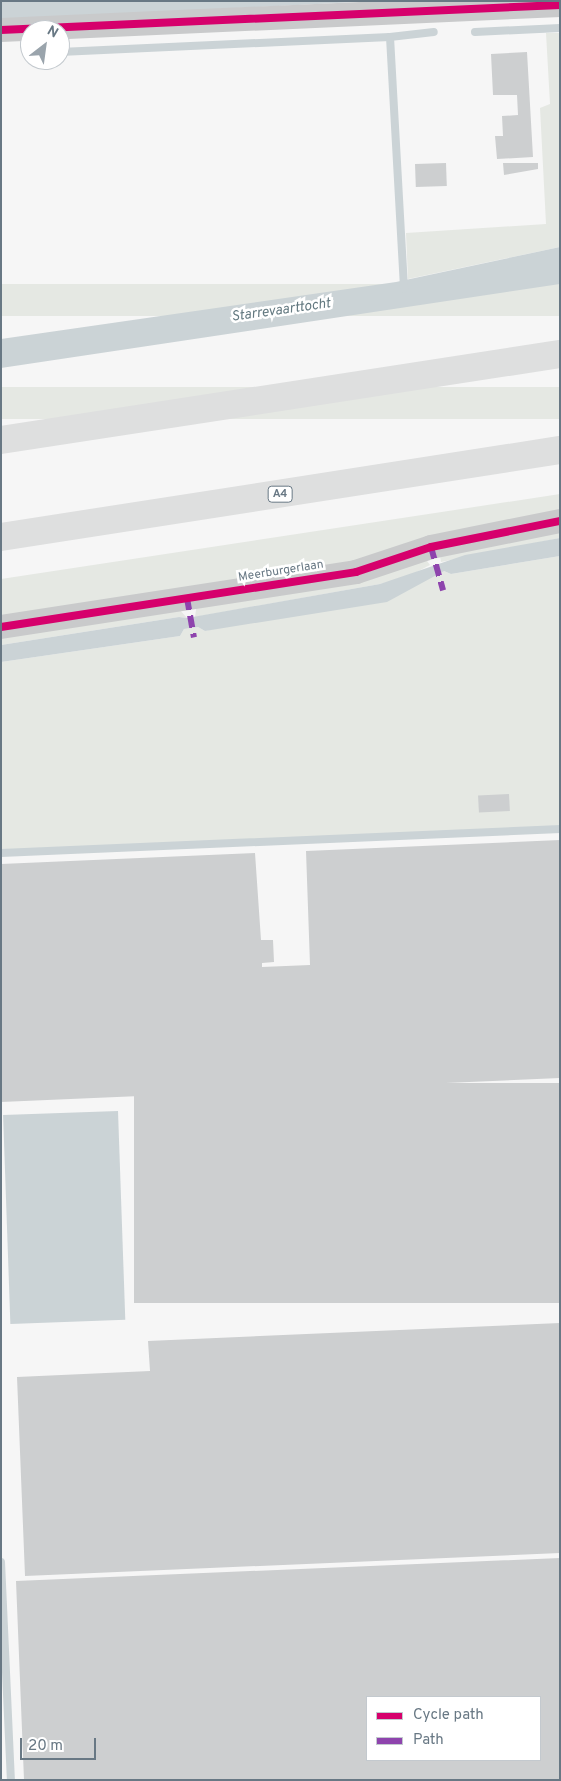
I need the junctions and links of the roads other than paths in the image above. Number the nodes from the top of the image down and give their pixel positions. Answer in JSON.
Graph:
{"nodes":[{"id":1,"x":560,"y":5,"type":"edge"},
{"id":2,"x":1,"y":30,"type":"edge"},
{"id":3,"x":560,"y":354,"type":"edge"},
{"id":4,"x":1,"y":440,"type":"edge"},
{"id":5,"x":560,"y":450,"type":"edge"},
{"id":6,"x":560,"y":521,"type":"edge"},
{"id":7,"x":1,"y":537,"type":"edge"},
{"id":8,"x":1,"y":627,"type":"edge"}],
"edges":[{"from":1,"to":2,"type":"street"},
{"from":3,"to":4,"type":"highway"},
{"from":5,"to":7,"type":"highway","number":"A4"},
{"from":6,"to":8,"type":"street","name":"Meerburgerlaan"}]}
